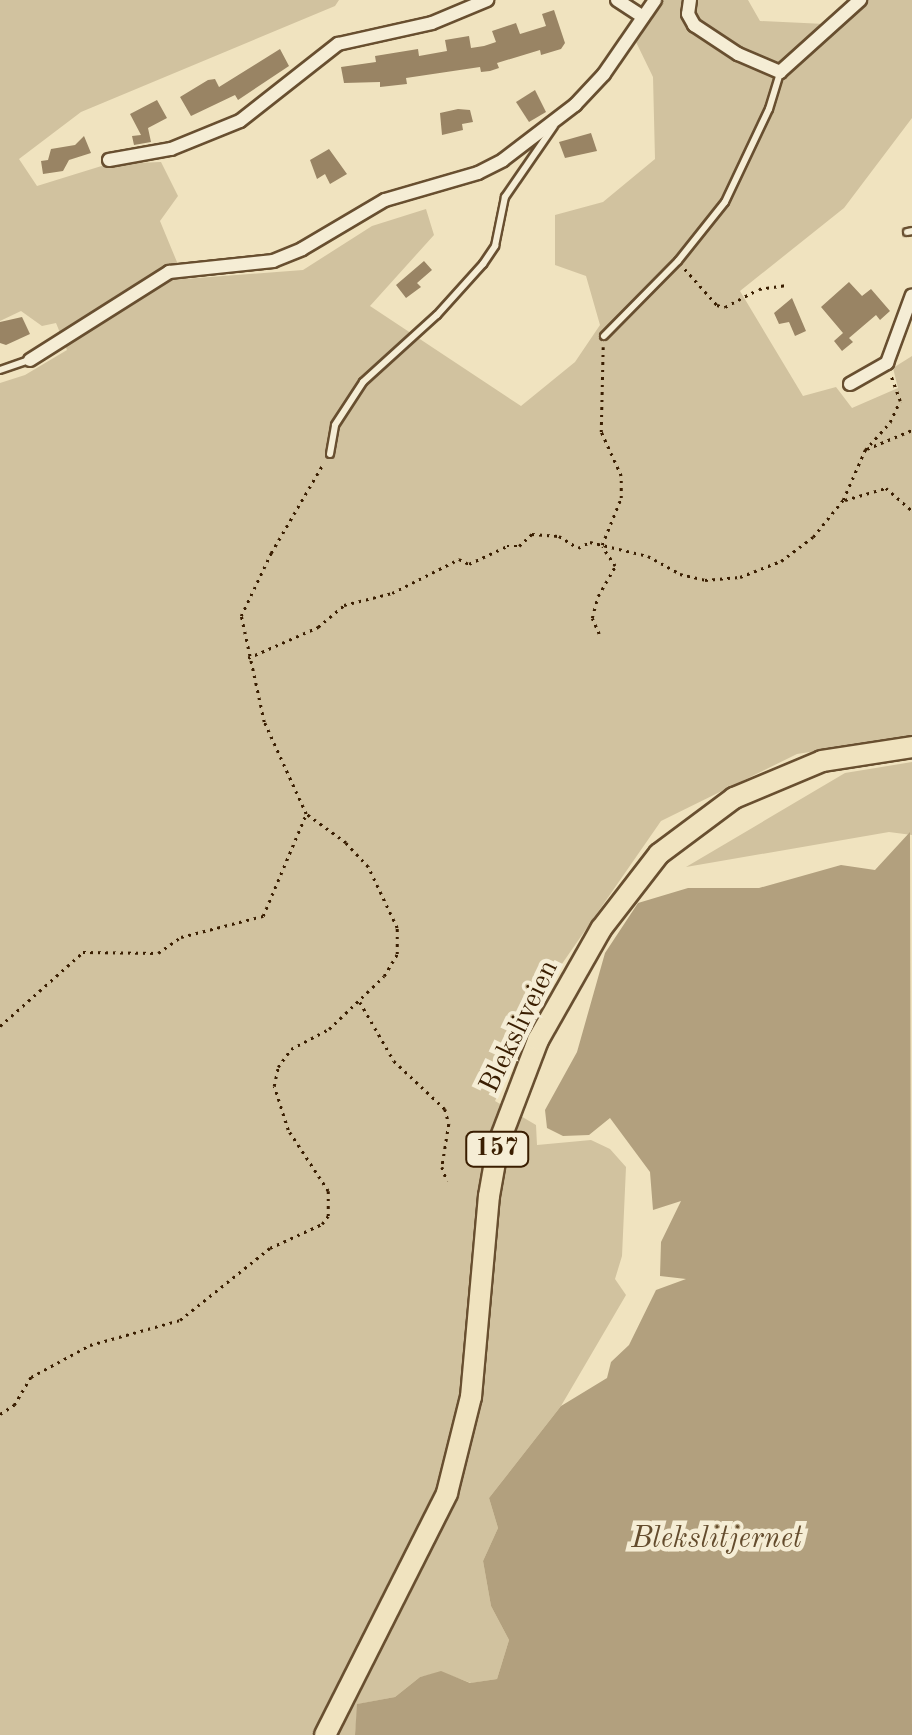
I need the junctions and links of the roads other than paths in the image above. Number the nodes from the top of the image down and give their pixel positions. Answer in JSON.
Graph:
{"nodes":[{"id":1,"x":486,"y":0,"type":"edge"},
{"id":2,"x":617,"y":0,"type":"edge"},
{"id":3,"x":654,"y":0,"type":"edge"},
{"id":4,"x":690,"y":0,"type":"edge"},
{"id":5,"x":860,"y":0,"type":"edge"},
{"id":6,"x":643,"y":18,"type":"junction"},
{"id":7,"x":780,"y":72,"type":"junction"},
{"id":8,"x":555,"y":124,"type":"junction"},
{"id":9,"x":109,"y":160,"type":"dead end"},
{"id":10,"x":912,"y":295,"type":"edge"},
{"id":11,"x":604,"y":336,"type":"road end"},
{"id":12,"x":30,"y":360,"type":"joint"},
{"id":13,"x":0,"y":370,"type":"edge"},
{"id":14,"x":850,"y":384,"type":"dead end"},
{"id":15,"x":330,"y":454,"type":"road end"},
{"id":16,"x":912,"y":747,"type":"edge"},
{"id":17,"x":325,"y":1735,"type":"edge"}],
"edges":[{"from":1,"to":9,"type":"street"},
{"from":2,"to":6,"type":"street"},
{"from":3,"to":6,"type":"street"},
{"from":4,"to":7,"type":"street"},
{"from":5,"to":7,"type":"street"},
{"from":6,"to":8,"type":"street"},
{"from":7,"to":11,"type":"lane"},
{"from":8,"to":12,"type":"street"},
{"from":8,"to":15,"type":"lane"},
{"from":10,"to":14,"type":"street"},
{"from":12,"to":13,"type":"lane"},
{"from":16,"to":17,"type":"main road","name":"Bleksliveien","number":"157"}]}
